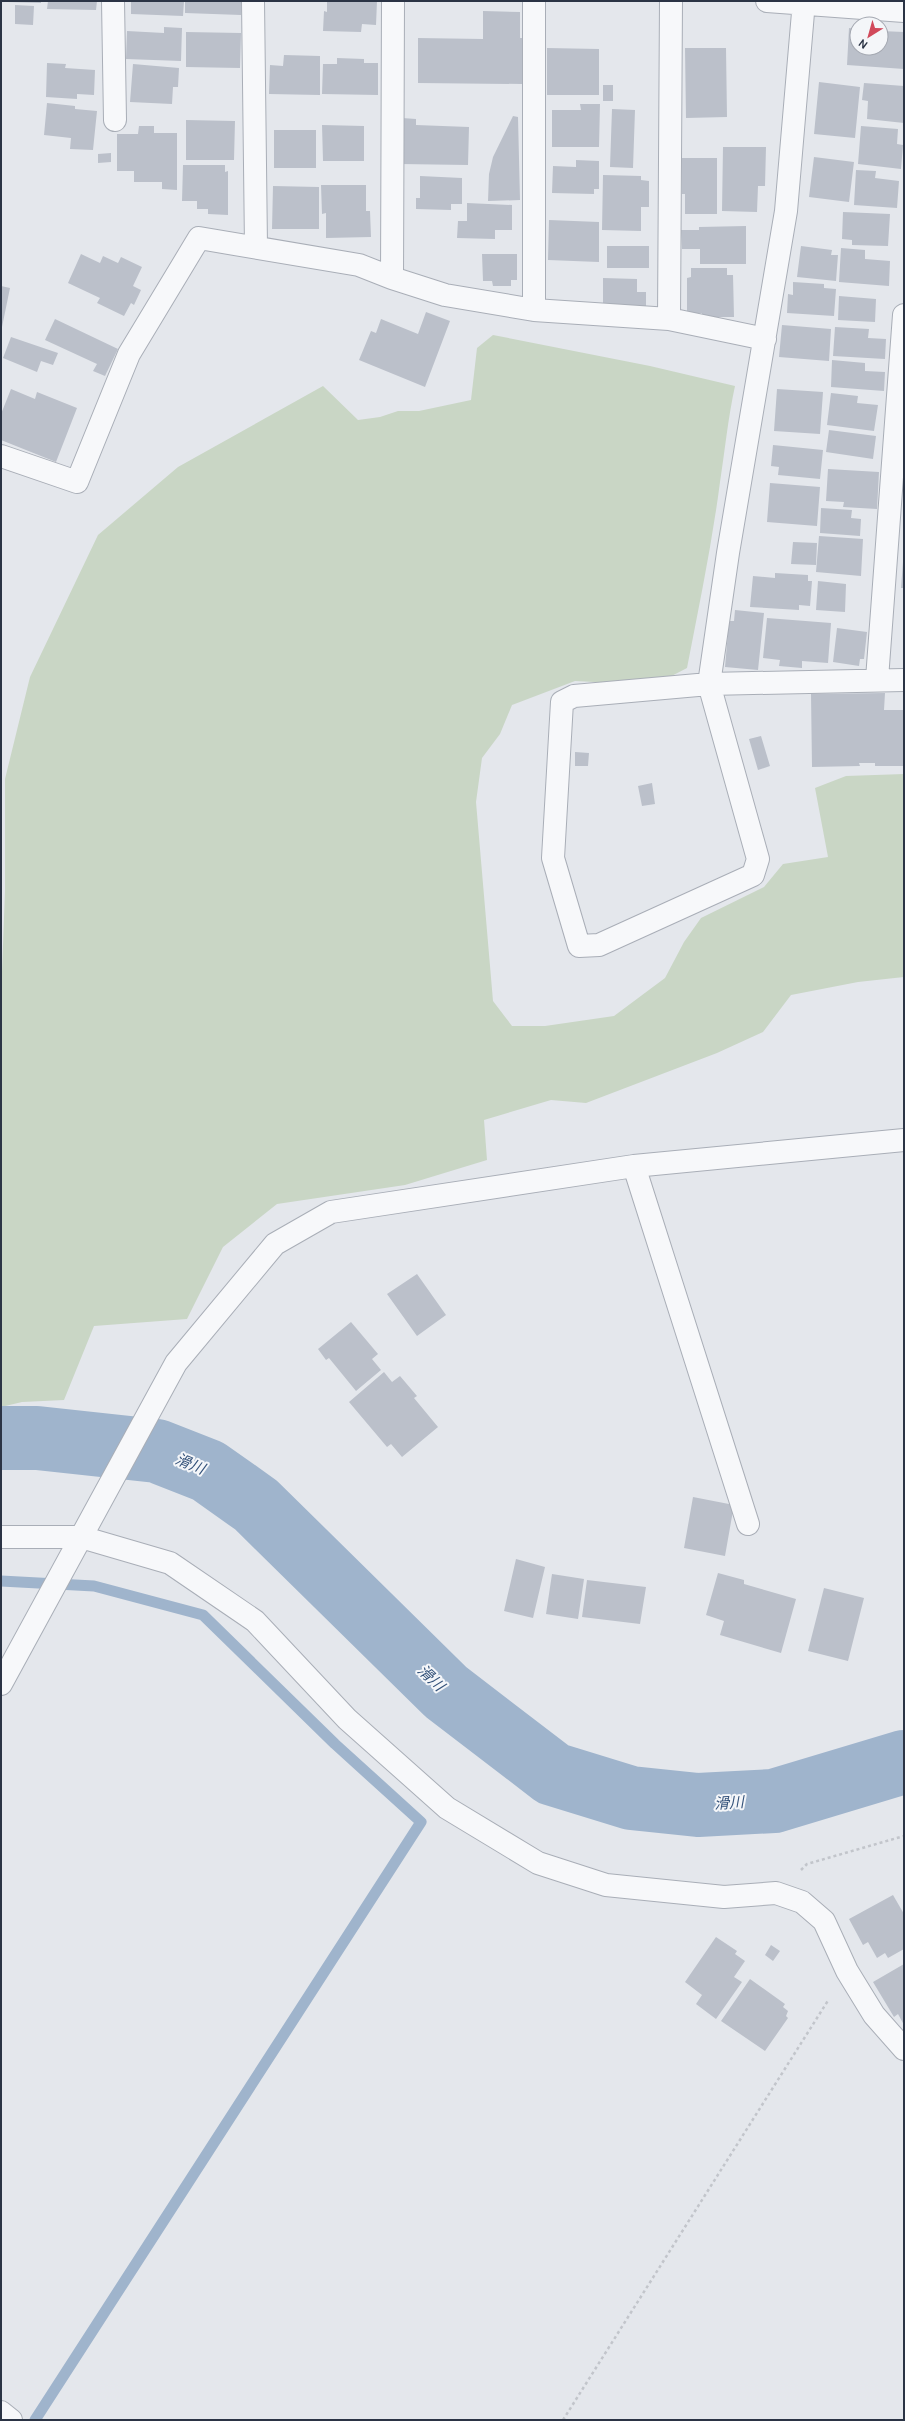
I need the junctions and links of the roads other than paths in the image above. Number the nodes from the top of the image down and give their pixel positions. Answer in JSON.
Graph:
{"nodes":[{"id":1,"x":113,"y":1,"type":"edge"},
{"id":2,"x":254,"y":1,"type":"edge"},
{"id":3,"x":393,"y":1,"type":"edge"},
{"id":4,"x":534,"y":1,"type":"edge"},
{"id":5,"x":671,"y":1,"type":"edge"},
{"id":6,"x":767,"y":1,"type":"edge"},
{"id":7,"x":804,"y":2,"type":"edge"},
{"id":8,"x":904,"y":11,"type":"edge"},
{"id":9,"x":114,"y":120,"type":"dead end"},
{"id":10,"x":256,"y":247,"type":"junction"},
{"id":11,"x":392,"y":278,"type":"junction"},
{"id":12,"x":534,"y":310,"type":"junction"},
{"id":13,"x":904,"y":314,"type":"edge"},
{"id":14,"x":669,"y":319,"type":"junction"},
{"id":15,"x":765,"y":339,"type":"junction"},
{"id":16,"x":1,"y":456,"type":"edge"},
{"id":17,"x":877,"y":679,"type":"junction"},
{"id":18,"x":904,"y":680,"type":"edge"},
{"id":19,"x":709,"y":684,"type":"junction"},
{"id":20,"x":904,"y":1140,"type":"edge"},
{"id":21,"x":634,"y":1166,"type":"junction"},
{"id":22,"x":748,"y":1524,"type":"dead end"},
{"id":23,"x":86,"y":1528,"type":"junction"},
{"id":24,"x":1,"y":1537,"type":"edge"},
{"id":25,"x":1,"y":1684,"type":"edge"},
{"id":26,"x":904,"y":2050,"type":"edge"},
{"id":27,"x":1,"y":2412,"type":"edge"},
{"id":28,"x":11,"y":2420,"type":"edge"}],
"edges":[{"from":1,"to":9,"type":"street"},
{"from":2,"to":10,"type":"street"},
{"from":3,"to":11,"type":"street"},
{"from":4,"to":12,"type":"street"},
{"from":5,"to":14,"type":"street"},
{"from":6,"to":7,"type":"street"},
{"from":7,"to":8,"type":"street"},
{"from":7,"to":15,"type":"street"},
{"from":10,"to":11,"type":"street"},
{"from":10,"to":16,"type":"street"},
{"from":11,"to":12,"type":"street"},
{"from":12,"to":14,"type":"street"},
{"from":13,"to":17,"type":"street"},
{"from":14,"to":15,"type":"street"},
{"from":15,"to":19,"type":"street"},
{"from":17,"to":18,"type":"street"},
{"from":17,"to":19,"type":"street"},
{"from":19,"to":19,"type":"street"},
{"from":20,"to":21,"type":"street"},
{"from":21,"to":22,"type":"street"},
{"from":21,"to":23,"type":"street"},
{"from":23,"to":24,"type":"street"},
{"from":23,"to":25,"type":"street"},
{"from":23,"to":26,"type":"street"},
{"from":27,"to":28,"type":"street"}]}
